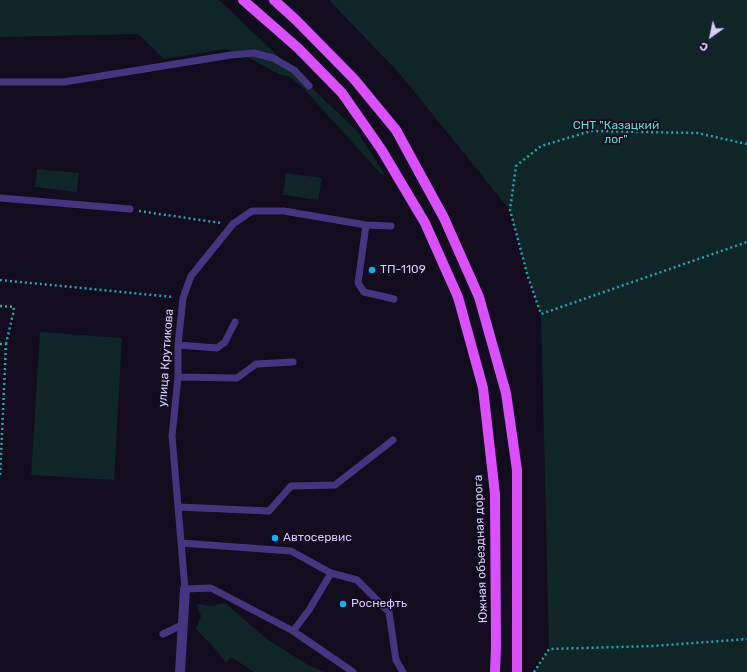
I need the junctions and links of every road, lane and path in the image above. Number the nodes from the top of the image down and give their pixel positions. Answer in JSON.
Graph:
{"nodes":[{"id":1,"x":243,"y":0,"type":"edge"},
{"id":2,"x":274,"y":0,"type":"edge"},
{"id":3,"x":0,"y":82,"type":"edge"},
{"id":4,"x":309,"y":86,"type":"dead end"},
{"id":5,"x":747,"y":144,"type":"edge"},
{"id":6,"x":0,"y":198,"type":"edge"},
{"id":7,"x":130,"y":209,"type":"joint"},
{"id":8,"x":233,"y":224,"type":"junction"},
{"id":9,"x":366,"y":225,"type":"junction"},
{"id":10,"x":391,"y":226,"type":"dead end"},
{"id":11,"x":747,"y":242,"type":"edge"},
{"id":12,"x":0,"y":280,"type":"edge"},
{"id":13,"x":184,"y":298,"type":"junction"},
{"id":14,"x":394,"y":299,"type":"dead end"},
{"id":15,"x":0,"y":306,"type":"edge"},
{"id":16,"x":235,"y":322,"type":"dead end"},
{"id":17,"x":0,"y":344,"type":"edge"},
{"id":18,"x":6,"y":344,"type":"junction"},
{"id":19,"x":178,"y":345,"type":"junction"},
{"id":20,"x":293,"y":362,"type":"dead end"},
{"id":21,"x":178,"y":377,"type":"junction"},
{"id":22,"x":392,"y":440,"type":"dead end"},
{"id":23,"x":0,"y":478,"type":"edge"},
{"id":24,"x":178,"y":507,"type":"junction"},
{"id":25,"x":182,"y":543,"type":"junction"},
{"id":26,"x":331,"y":573,"type":"junction"},
{"id":27,"x":185,"y":589,"type":"junction"},
{"id":28,"x":182,"y":625,"type":"junction"},
{"id":29,"x":293,"y":631,"type":"junction"},
{"id":30,"x":163,"y":634,"type":"dead end"},
{"id":31,"x":747,"y":639,"type":"edge"},
{"id":32,"x":180,"y":672,"type":"edge"},
{"id":33,"x":353,"y":672,"type":"edge"},
{"id":34,"x":404,"y":672,"type":"edge"},
{"id":35,"x":495,"y":672,"type":"edge"},
{"id":36,"x":517,"y":672,"type":"edge"},
{"id":37,"x":534,"y":672,"type":"edge"}],
"edges":[{"from":1,"to":35,"type":"main road","name":"Южная объездная дорога"},
{"from":2,"to":36,"type":"main road"},
{"from":3,"to":4,"type":"lane"},
{"from":5,"to":11,"type":"path"},
{"from":6,"to":7,"type":"lane"},
{"from":7,"to":8,"type":"path"},
{"from":8,"to":9,"type":"lane","name":"улица Крутикова"},
{"from":8,"to":13,"type":"lane","name":"улица Крутикова"},
{"from":9,"to":10,"type":"lane","name":"улица Крутикова"},
{"from":9,"to":14,"type":"lane"},
{"from":12,"to":13,"type":"path"},
{"from":13,"to":19,"type":"lane","name":"улица Крутикова"},
{"from":15,"to":18,"type":"path"},
{"from":16,"to":19,"type":"lane"},
{"from":17,"to":18,"type":"path"},
{"from":18,"to":23,"type":"path"},
{"from":19,"to":21,"type":"lane","name":"улица Крутикова"},
{"from":20,"to":21,"type":"lane"},
{"from":21,"to":24,"type":"lane","name":"улица Крутикова"},
{"from":22,"to":24,"type":"lane"},
{"from":24,"to":25,"type":"lane","name":"улица Крутикова"},
{"from":25,"to":26,"type":"lane"},
{"from":25,"to":27,"type":"lane","name":"улица Крутикова"},
{"from":26,"to":29,"type":"lane"},
{"from":26,"to":34,"type":"lane"},
{"from":27,"to":28,"type":"street","name":"улица Крутикова"},
{"from":27,"to":29,"type":"lane"},
{"from":28,"to":30,"type":"lane"},
{"from":28,"to":32,"type":"street","name":"улица Крутикова"},
{"from":29,"to":33,"type":"lane"},
{"from":31,"to":37,"type":"path"}]}
